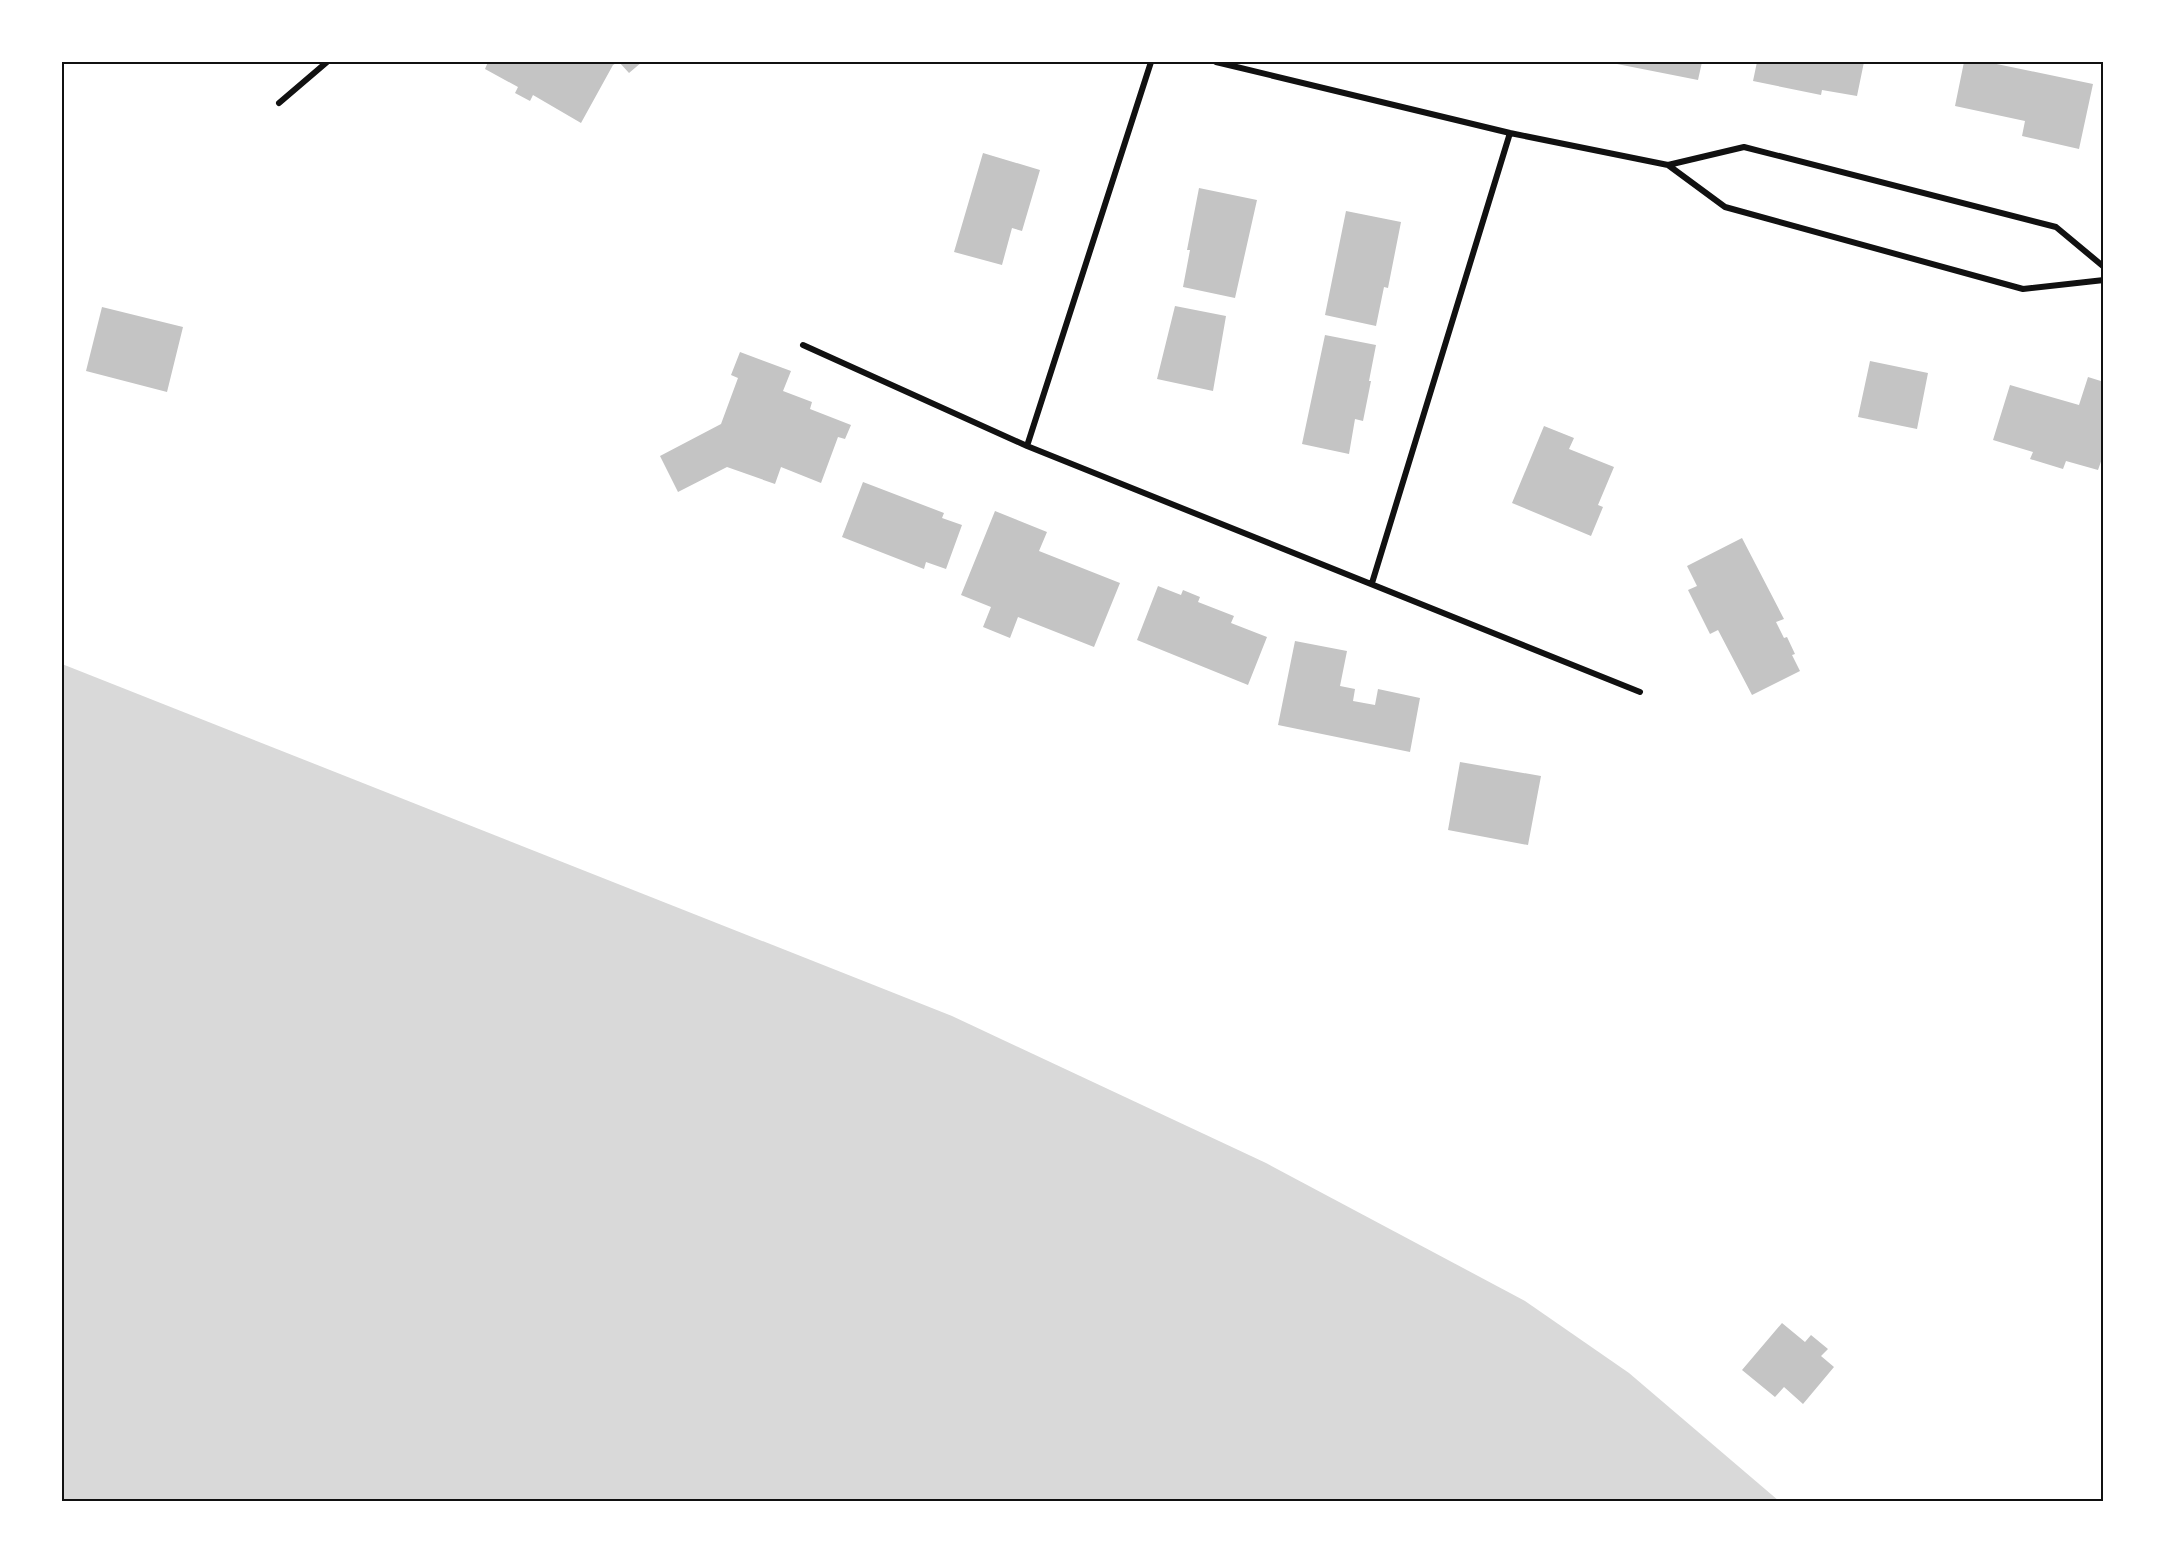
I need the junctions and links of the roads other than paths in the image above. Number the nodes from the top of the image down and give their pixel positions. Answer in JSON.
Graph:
{"nodes":[{"id":1,"x":327,"y":62,"type":"edge"},
{"id":2,"x":1151,"y":62,"type":"edge"},
{"id":3,"x":1216,"y":62,"type":"edge"},
{"id":4,"x":279,"y":103,"type":"dead end"},
{"id":5,"x":1510,"y":133,"type":"junction"},
{"id":6,"x":1668,"y":165,"type":"junction"},
{"id":7,"x":2103,"y":267,"type":"edge"},
{"id":8,"x":2103,"y":280,"type":"edge"},
{"id":9,"x":802,"y":345,"type":"dead end"},
{"id":10,"x":1027,"y":446,"type":"junction"},
{"id":11,"x":1372,"y":583,"type":"junction"},
{"id":12,"x":1640,"y":692,"type":"dead end"}],
"edges":[{"from":1,"to":4,"type":"street"},
{"from":2,"to":10,"type":"street"},
{"from":3,"to":5,"type":"street"},
{"from":5,"to":6,"type":"street"},
{"from":5,"to":11,"type":"street"},
{"from":6,"to":7,"type":"street"},
{"from":6,"to":8,"type":"street"},
{"from":9,"to":10,"type":"street"},
{"from":10,"to":11,"type":"street"},
{"from":11,"to":12,"type":"street"}]}
